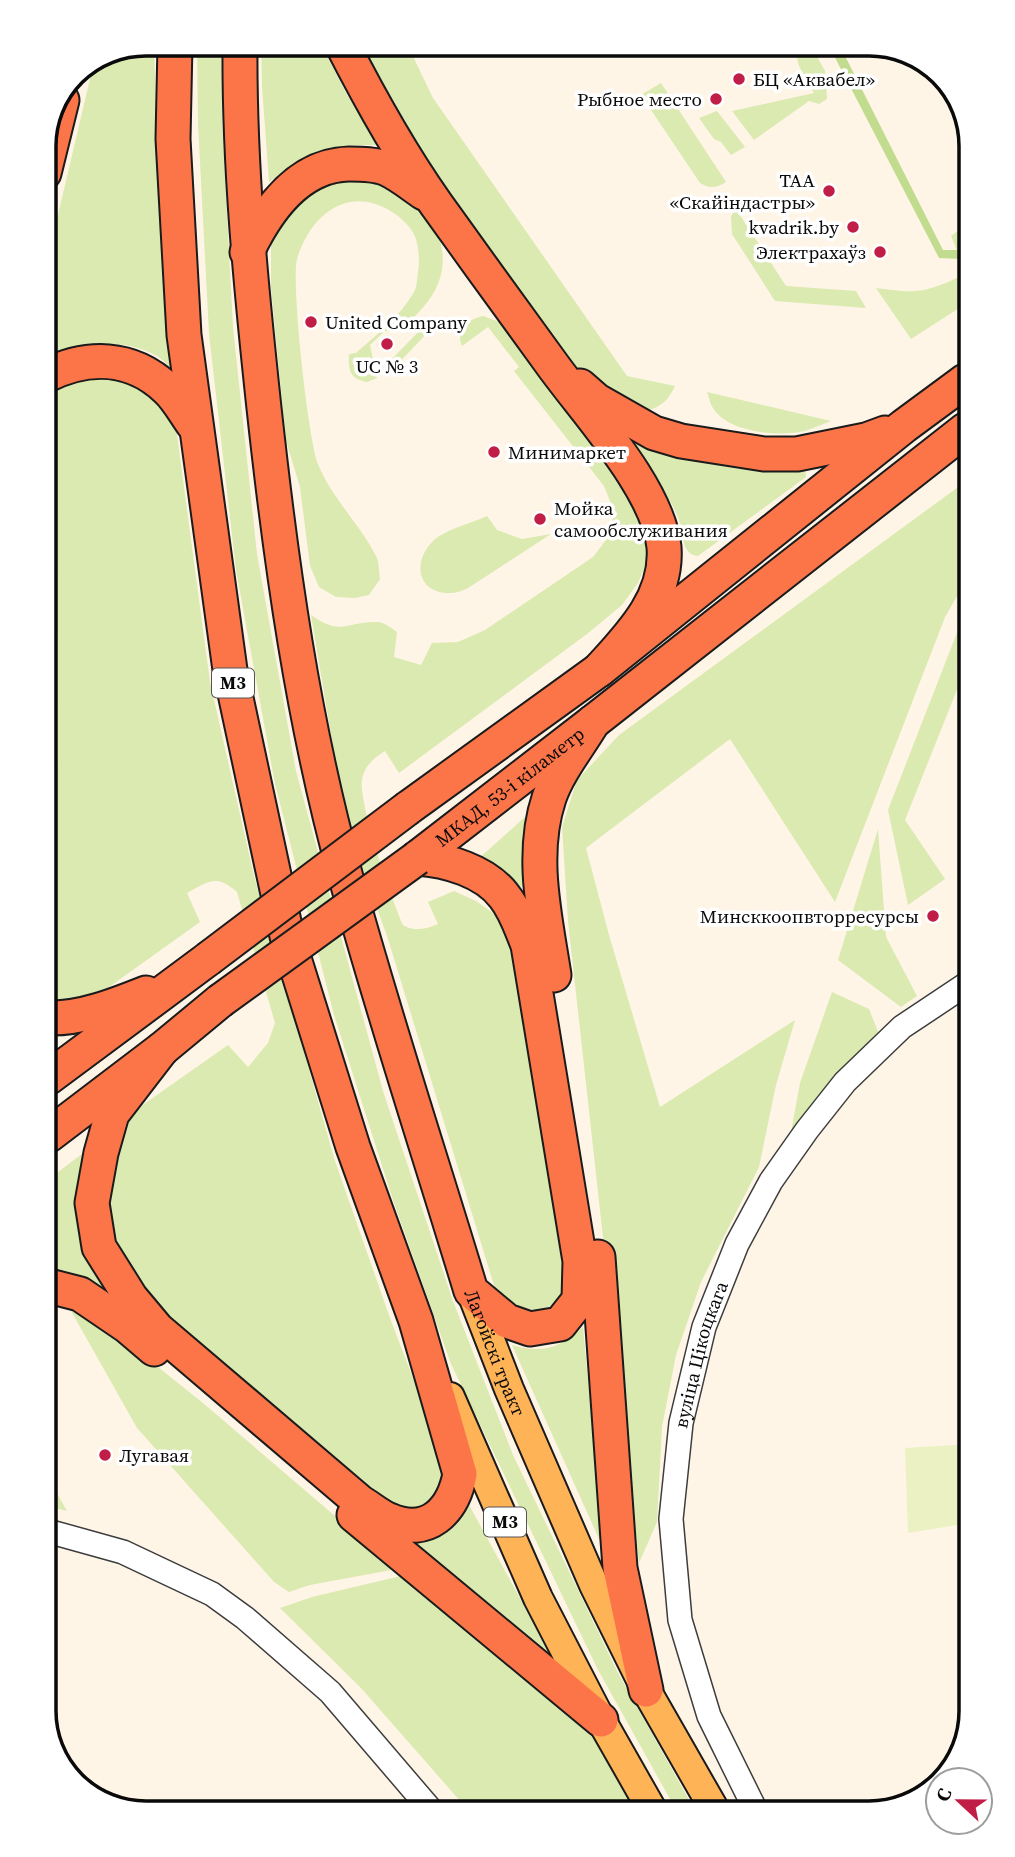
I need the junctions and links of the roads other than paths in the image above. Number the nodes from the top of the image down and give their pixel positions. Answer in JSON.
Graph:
{"nodes":[{"id":1,"x":175,"y":56,"type":"edge"},
{"id":2,"x":240,"y":56,"type":"edge"},
{"id":3,"x":348,"y":56,"type":"edge"},
{"id":4,"x":434,"y":201,"type":"junction"},
{"id":5,"x":247,"y":252,"type":"junction"},
{"id":6,"x":552,"y":364,"type":"junction"},
{"id":7,"x":56,"y":372,"type":"edge"},
{"id":8,"x":959,"y":385,"type":"edge"},
{"id":9,"x":904,"y":426,"type":"junction"},
{"id":10,"x":195,"y":428,"type":"junction"},
{"id":11,"x":959,"y":435,"type":"edge"},
{"id":12,"x":599,"y":670,"type":"junction"},
{"id":13,"x":593,"y":722,"type":"junction"},
{"id":14,"x":417,"y":858,"type":"junction"},
{"id":15,"x":178,"y":981,"type":"junction"},
{"id":16,"x":959,"y":989,"type":"edge"},
{"id":17,"x":56,"y":1018,"type":"edge"},
{"id":18,"x":162,"y":1049,"type":"junction"},
{"id":19,"x":56,"y":1072,"type":"edge"},
{"id":20,"x":56,"y":1130,"type":"edge"},
{"id":21,"x":56,"y":1288,"type":"edge"},
{"id":22,"x":471,"y":1291,"type":"junction"},
{"id":23,"x":416,"y":1321,"type":"junction"},
{"id":24,"x":56,"y":1533,"type":"edge"},
{"id":25,"x":646,"y":1690,"type":"junction"},
{"id":26,"x":601,"y":1720,"type":"junction"},
{"id":27,"x":423,"y":1801,"type":"edge"},
{"id":28,"x":647,"y":1801,"type":"edge"},
{"id":29,"x":710,"y":1801,"type":"edge"},
{"id":30,"x":751,"y":1801,"type":"edge"}],
"edges":[{"from":1,"to":10,"type":"highway","number":"М3"},
{"from":2,"to":5,"type":"highway","name":"Лагойскі тракт"},
{"from":3,"to":4,"type":"highway"},
{"from":4,"to":5,"type":"highway"},
{"from":4,"to":6,"type":"highway"},
{"from":5,"to":22,"type":"highway","name":"Лагойскі тракт"},
{"from":6,"to":9,"type":"highway"},
{"from":6,"to":12,"type":"highway"},
{"from":7,"to":10,"type":"highway"},
{"from":8,"to":9,"type":"highway"},
{"from":9,"to":12,"type":"highway"},
{"from":10,"to":23,"type":"highway","number":"М3"},
{"from":11,"to":13,"type":"highway","name":"МКАД, 53-і кіламетр"},
{"from":12,"to":15,"type":"highway","bridge":true},
{"from":13,"to":14,"type":"highway","name":"МКАД, 53-і кіламетр"},
{"from":13,"to":25,"type":"highway"},
{"from":14,"to":18,"type":"highway","name":"МКАД, 53-і кіламетр","bridge":true},
{"from":14,"to":22,"type":"highway"},
{"from":15,"to":17,"type":"highway"},
{"from":15,"to":19,"type":"highway"},
{"from":16,"to":30,"type":"street","name":"вуліца Цікоцкага"},
{"from":18,"to":20,"type":"highway","name":"МКАД, 53-і кіламетр"},
{"from":18,"to":23,"type":"highway"},
{"from":21,"to":26,"type":"highway"},
{"from":22,"to":25,"type":"main road","name":"Лагойскі тракт"},
{"from":23,"to":26,"type":"main road","number":"М3"},
{"from":24,"to":27,"type":"street"},
{"from":25,"to":29,"type":"main road","name":"Лагойскі тракт"},
{"from":26,"to":28,"type":"main road","number":"М3"}]}
